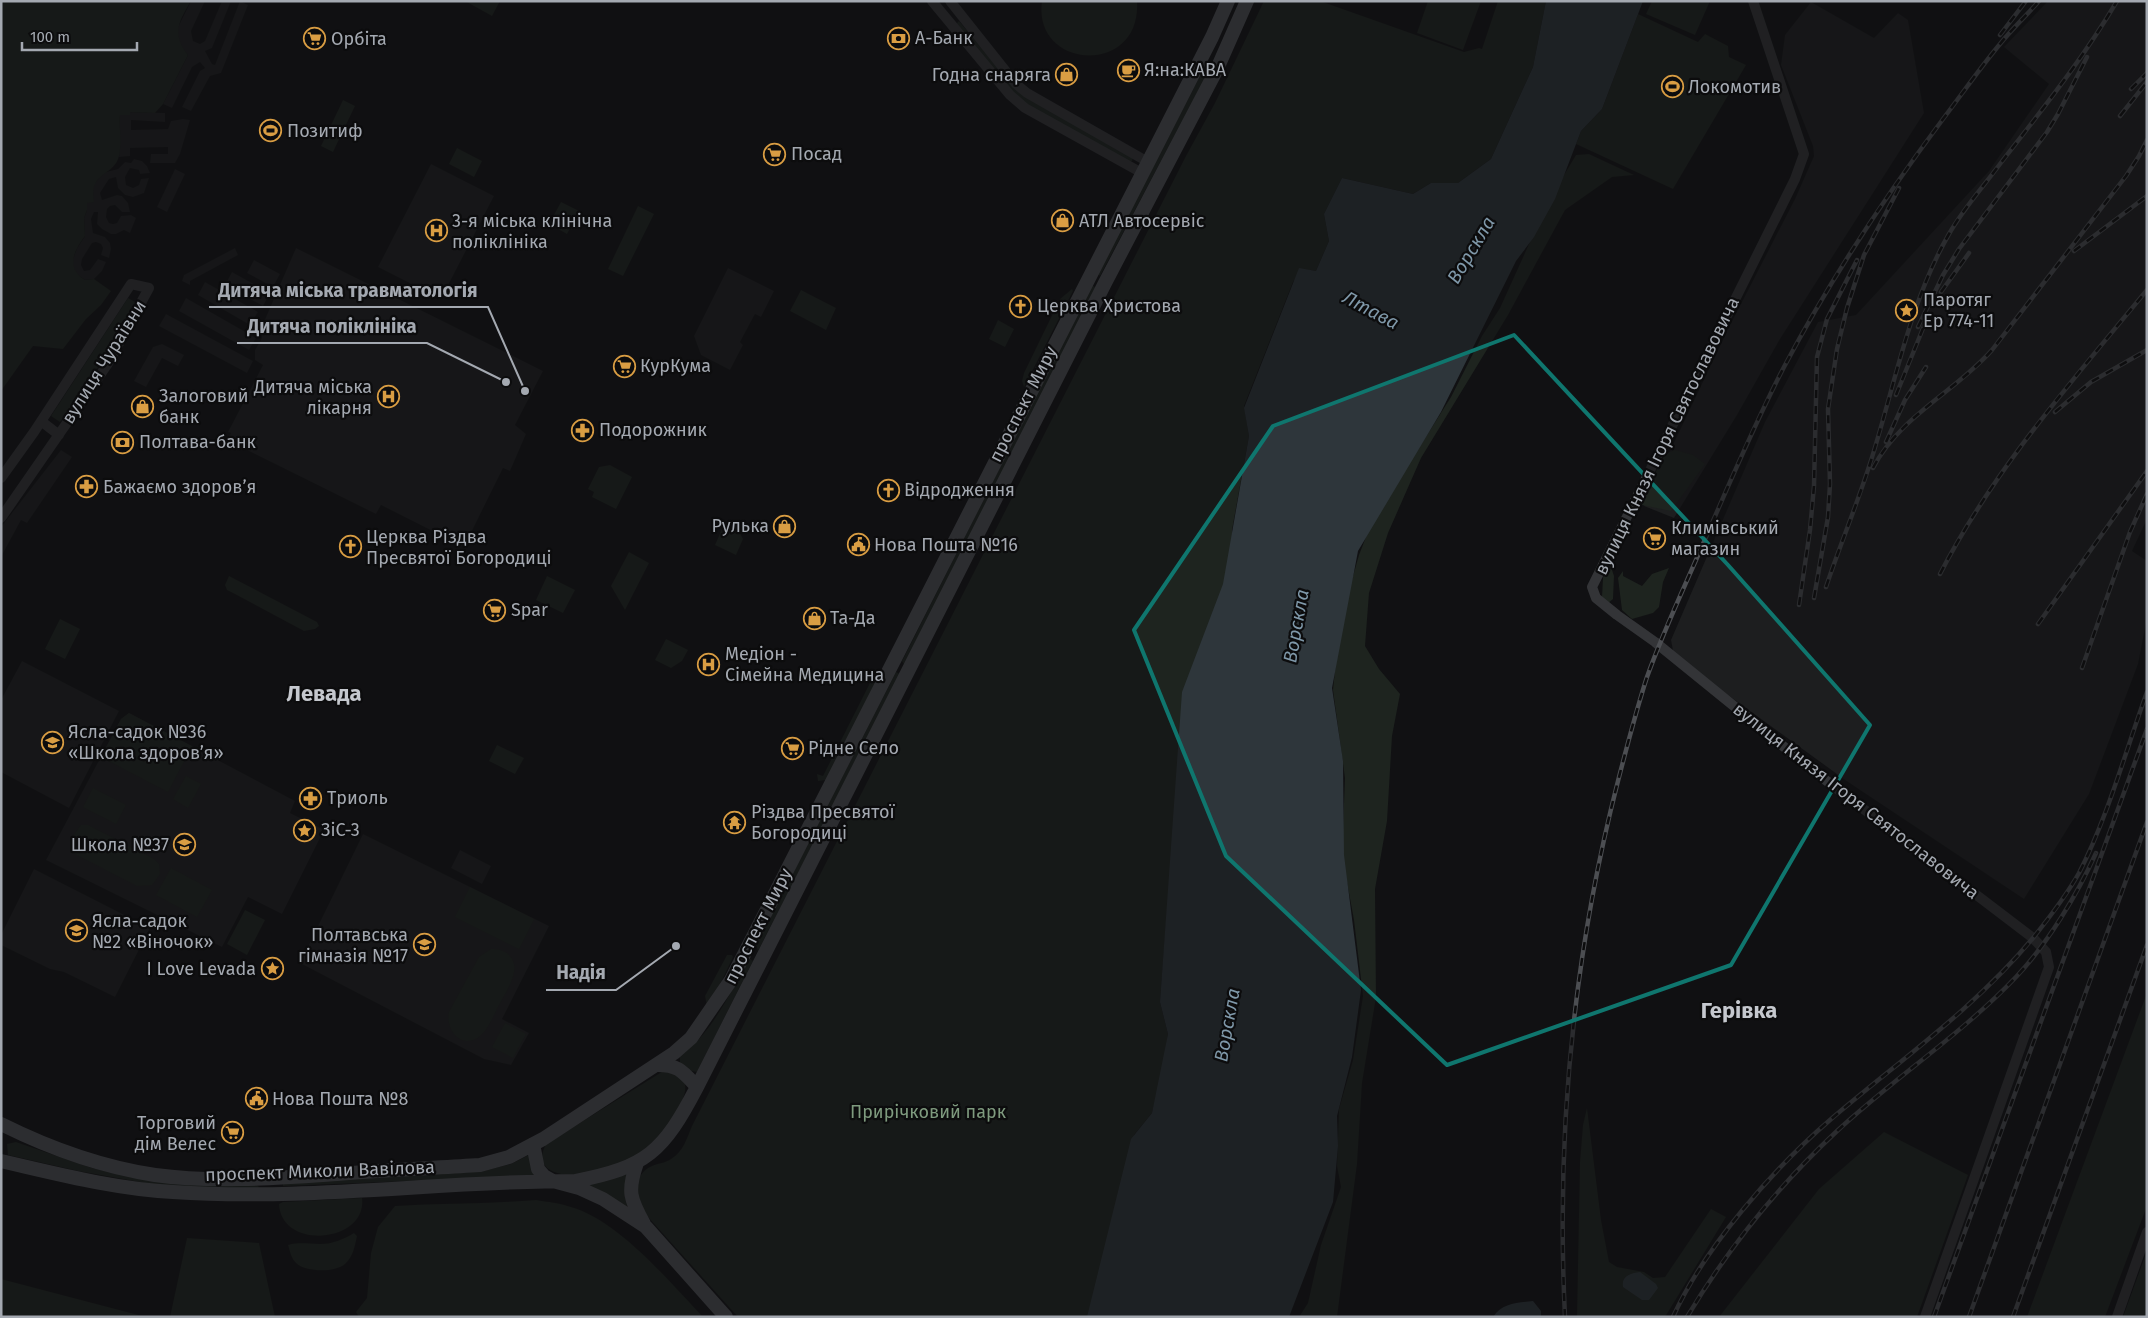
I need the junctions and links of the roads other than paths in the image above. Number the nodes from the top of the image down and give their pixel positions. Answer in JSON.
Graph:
{"nodes":[{"id":1,"x":932,"y":1,"type":"edge"},
{"id":2,"x":1228,"y":1,"type":"edge"},
{"id":3,"x":1247,"y":1,"type":"edge"},
{"id":4,"x":1753,"y":1,"type":"edge"},
{"id":5,"x":954,"y":5,"type":"edge"},
{"id":6,"x":946,"y":19,"type":"junction"},
{"id":7,"x":1200,"y":60,"type":"junction"},
{"id":8,"x":1217,"y":69,"type":"junction"},
{"id":9,"x":1145,"y":168,"type":"junction"},
{"id":10,"x":1090,"y":276,"type":"junction"},
{"id":11,"x":1105,"y":283,"type":"junction"},
{"id":12,"x":40,"y":421,"type":"junction"},
{"id":13,"x":59,"y":435,"type":"junction"},
{"id":14,"x":1,"y":478,"type":"edge"},
{"id":15,"x":1,"y":518,"type":"edge"},
{"id":16,"x":892,"y":665,"type":"junction"},
{"id":17,"x":907,"y":673,"type":"junction"},
{"id":18,"x":746,"y":950,"type":"junction"},
{"id":19,"x":762,"y":959,"type":"junction"},
{"id":20,"x":658,"y":1065,"type":"junction"},
{"id":21,"x":697,"y":1087,"type":"junction"},
{"id":22,"x":1,"y":1124,"type":"edge"},
{"id":23,"x":532,"y":1144,"type":"junction"},
{"id":24,"x":1,"y":1161,"type":"edge"},
{"id":25,"x":637,"y":1163,"type":"junction"},
{"id":26,"x":270,"y":1178,"type":"junction"},
{"id":27,"x":553,"y":1181,"type":"junction"},
{"id":28,"x":270,"y":1195,"type":"junction"},
{"id":29,"x":646,"y":1227,"type":"junction"},
{"id":30,"x":2147,"y":1232,"type":"edge"},
{"id":31,"x":726,"y":1317,"type":"edge"},
{"id":32,"x":1925,"y":1317,"type":"edge"},
{"id":33,"x":2116,"y":1317,"type":"edge"}],
"edges":[{"from":1,"to":6,"type":"street"},
{"from":2,"to":7,"type":"main road","name":"проспект Миру"},
{"from":3,"to":8,"type":"main road","name":"проспект Миру"},
{"from":4,"to":32,"type":"street","name":"вулиця Князя Ігоря Святославовича"},
{"from":5,"to":6,"type":"street"},
{"from":5,"to":9,"type":"street"},
{"from":6,"to":9,"type":"street"},
{"from":7,"to":8,"type":"main road"},
{"from":7,"to":9,"type":"main road","name":"проспект Миру"},
{"from":8,"to":11,"type":"main road","name":"проспект Миру"},
{"from":9,"to":10,"type":"main road","name":"проспект Миру"},
{"from":10,"to":11,"type":"main road"},
{"from":10,"to":16,"type":"main road","name":"проспект Миру"},
{"from":11,"to":17,"type":"main road","name":"проспект Миру"},
{"from":12,"to":13,"type":"street","name":"вулиця Чураївни"},
{"from":12,"to":13,"type":"street","name":"вулиця Чураївни"},
{"from":12,"to":14,"type":"street","name":"вулиця Чураївни"},
{"from":13,"to":15,"type":"street","name":"вулиця Чураївни"},
{"from":16,"to":17,"type":"main road"},
{"from":16,"to":18,"type":"main road","name":"проспект Миру"},
{"from":17,"to":19,"type":"main road","name":"проспект Миру"},
{"from":18,"to":19,"type":"main road"},
{"from":18,"to":20,"type":"main road","name":"проспект Миру"},
{"from":19,"to":21,"type":"main road","name":"проспект Миру"},
{"from":20,"to":21,"type":"main road"},
{"from":20,"to":23,"type":"main road","name":"проспект Миру"},
{"from":21,"to":25,"type":"main road","name":"проспект Миру"},
{"from":22,"to":26,"type":"main road","name":"проспект Миколи Вавілова"},
{"from":23,"to":26,"type":"main road","name":"проспект Миколи Вавілова"},
{"from":23,"to":27,"type":"main road"},
{"from":24,"to":28,"type":"main road","name":"проспект Миколи Вавілова"},
{"from":25,"to":27,"type":"main road","name":"проспект Миру"},
{"from":25,"to":29,"type":"main road"},
{"from":26,"to":28,"type":"main road"},
{"from":27,"to":28,"type":"main road","name":"проспект Миколи Вавілова"},
{"from":27,"to":29,"type":"main road"},
{"from":29,"to":31,"type":"main road"},
{"from":30,"to":33,"type":"street"}]}
